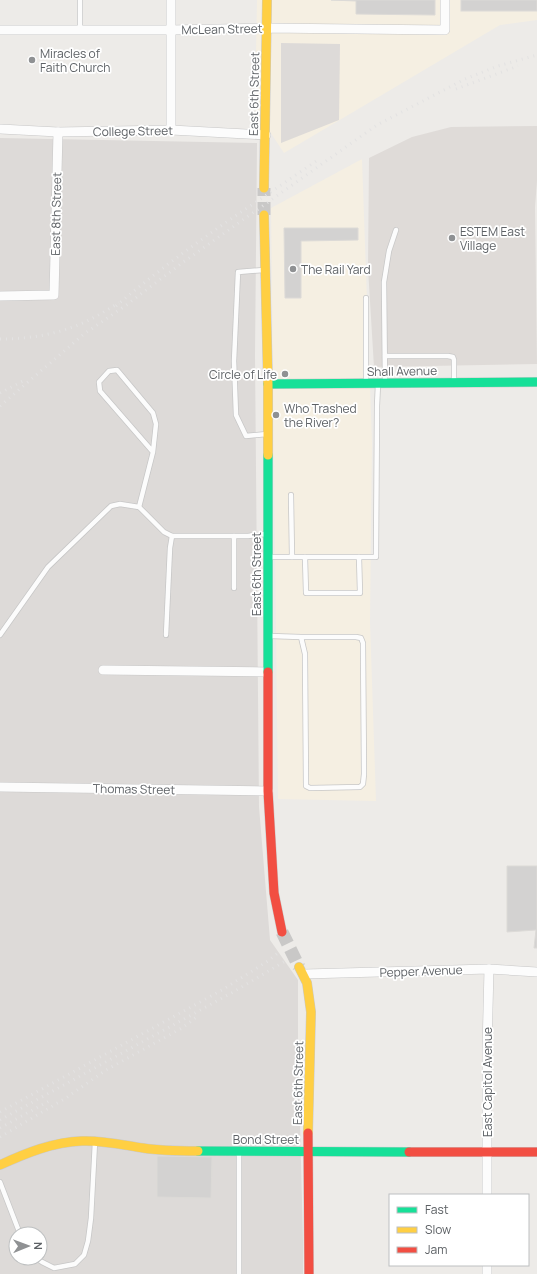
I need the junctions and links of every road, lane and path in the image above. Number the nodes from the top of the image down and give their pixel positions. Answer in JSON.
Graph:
{"nodes":[{"id":1,"x":80,"y":0,"type":"edge"},
{"id":2,"x":171,"y":0,"type":"edge"},
{"id":3,"x":267,"y":0,"type":"edge"},
{"id":4,"x":445,"y":0,"type":"edge"},
{"id":5,"x":267,"y":28,"type":"junction"},
{"id":6,"x":0,"y":30,"type":"edge"},
{"id":7,"x":80,"y":30,"type":"junction"},
{"id":8,"x":171,"y":30,"type":"junction"},
{"id":9,"x":0,"y":129,"type":"edge"},
{"id":10,"x":171,"y":130,"type":"junction"},
{"id":11,"x":58,"y":132,"type":"junction"},
{"id":12,"x":266,"y":135,"type":"junction"},
{"id":13,"x":264,"y":188,"type":"tunnel mouth"},
{"id":14,"x":264,"y":215,"type":"tunnel mouth"},
{"id":15,"x":396,"y":230,"type":"dead end"},
{"id":16,"x":266,"y":270,"type":"junction"},
{"id":17,"x":0,"y":296,"type":"edge"},
{"id":18,"x":366,"y":298,"type":"dead end"},
{"id":19,"x":385,"y":356,"type":"junction"},
{"id":20,"x":454,"y":382,"type":"junction"},
{"id":21,"x":537,"y":382,"type":"edge"},
{"id":22,"x":366,"y":383,"type":"junction"},
{"id":23,"x":382,"y":383,"type":"junction"},
{"id":24,"x":268,"y":384,"type":"junction"},
{"id":25,"x":268,"y":434,"type":"junction"},
{"id":26,"x":153,"y":452,"type":"junction"},
{"id":27,"x":291,"y":495,"type":"dead end"},
{"id":28,"x":139,"y":507,"type":"junction"},
{"id":29,"x":268,"y":533,"type":"junction"},
{"id":30,"x":172,"y":536,"type":"junction"},
{"id":31,"x":234,"y":536,"type":"junction"},
{"id":32,"x":269,"y":557,"type":"junction"},
{"id":33,"x":292,"y":557,"type":"junction"},
{"id":34,"x":305,"y":557,"type":"junction"},
{"id":35,"x":359,"y":557,"type":"junction"},
{"id":36,"x":234,"y":588,"type":"dead end"},
{"id":37,"x":0,"y":635,"type":"edge"},
{"id":38,"x":166,"y":636,"type":"dead end"},
{"id":39,"x":268,"y":636,"type":"junction"},
{"id":40,"x":301,"y":637,"type":"junction"},
{"id":41,"x":103,"y":670,"type":"dead end"},
{"id":42,"x":268,"y":672,"type":"junction"},
{"id":43,"x":0,"y":787,"type":"edge"},
{"id":44,"x":268,"y":791,"type":"junction"},
{"id":45,"x":282,"y":932,"type":"tunnel mouth"},
{"id":46,"x":302,"y":970,"type":"joint"},
{"id":47,"x":489,"y":970,"type":"junction"},
{"id":48,"x":537,"y":972,"type":"edge"},
{"id":49,"x":96,"y":1142,"type":"junction"},
{"id":50,"x":308,"y":1151,"type":"junction"},
{"id":51,"x":238,"y":1152,"type":"junction"},
{"id":52,"x":487,"y":1152,"type":"junction"},
{"id":53,"x":537,"y":1152,"type":"edge"},
{"id":54,"x":0,"y":1165,"type":"edge"},
{"id":55,"x":0,"y":1182,"type":"edge"},
{"id":56,"x":487,"y":1194,"type":"edge"},
{"id":57,"x":17,"y":1226,"type":"edge"},
{"id":58,"x":48,"y":1265,"type":"edge"},
{"id":59,"x":239,"y":1274,"type":"edge"},
{"id":60,"x":309,"y":1274,"type":"edge"}],
"edges":[{"from":1,"to":7,"type":"lane"},
{"from":2,"to":8,"type":"street"},
{"from":3,"to":5,"type":"street","name":"East 6th Street"},
{"from":4,"to":5,"type":"street","name":"McLean Street"},
{"from":5,"to":8,"type":"street","name":"McLean Street"},
{"from":5,"to":12,"type":"street","name":"East 6th Street"},
{"from":6,"to":7,"type":"street","name":"McLean Street"},
{"from":7,"to":8,"type":"street","name":"McLean Street"},
{"from":8,"to":10,"type":"street"},
{"from":9,"to":11,"type":"street","name":"College Street"},
{"from":10,"to":11,"type":"street","name":"College Street"},
{"from":10,"to":12,"type":"street","name":"College Street"},
{"from":11,"to":17,"type":"street","name":"East 8th Street"},
{"from":12,"to":13,"type":"street","name":"East 6th Street"},
{"from":14,"to":16,"type":"street","name":"East 6th Street"},
{"from":15,"to":19,"type":"lane"},
{"from":16,"to":24,"type":"street","name":"East 6th Street"},
{"from":16,"to":25,"type":"lane"},
{"from":18,"to":22,"type":"lane"},
{"from":19,"to":20,"type":"lane"},
{"from":19,"to":23,"type":"lane"},
{"from":20,"to":21,"type":"street","name":"Shall Avenue"},
{"from":20,"to":23,"type":"street","name":"Shall Avenue"},
{"from":22,"to":23,"type":"street","name":"Shall Avenue"},
{"from":22,"to":24,"type":"street","name":"Shall Avenue"},
{"from":23,"to":35,"type":"lane"},
{"from":24,"to":25,"type":"street","name":"East 6th Street"},
{"from":25,"to":29,"type":"street","name":"East 6th Street"},
{"from":26,"to":26,"type":"lane"},
{"from":26,"to":28,"type":"lane"},
{"from":27,"to":33,"type":"lane"},
{"from":28,"to":30,"type":"lane"},
{"from":28,"to":37,"type":"lane"},
{"from":29,"to":31,"type":"lane"},
{"from":29,"to":32,"type":"street","name":"East 6th Street"},
{"from":30,"to":31,"type":"lane"},
{"from":30,"to":38,"type":"lane"},
{"from":31,"to":36,"type":"lane"},
{"from":32,"to":33,"type":"lane"},
{"from":32,"to":39,"type":"street","name":"East 6th Street"},
{"from":33,"to":34,"type":"lane"},
{"from":34,"to":35,"type":"lane"},
{"from":34,"to":35,"type":"lane"},
{"from":39,"to":40,"type":"lane"},
{"from":39,"to":42,"type":"street","name":"East 6th Street"},
{"from":40,"to":40,"type":"lane"},
{"from":41,"to":42,"type":"street"},
{"from":42,"to":44,"type":"street","name":"East 6th Street"},
{"from":43,"to":44,"type":"street","name":"Thomas Street"},
{"from":44,"to":45,"type":"street","name":"East 6th Street"},
{"from":46,"to":47,"type":"street","name":"Pepper Avenue"},
{"from":46,"to":50,"type":"street","name":"East 6th Street"},
{"from":47,"to":48,"type":"street","name":"Pepper Avenue"},
{"from":47,"to":52,"type":"street","name":"East Capitol Avenue"},
{"from":49,"to":51,"type":"street","name":"Bond Street"},
{"from":49,"to":54,"type":"street","name":"Bond Street"},
{"from":49,"to":58,"type":"lane"},
{"from":50,"to":51,"type":"street","name":"Bond Street"},
{"from":50,"to":52,"type":"street","name":"Bond Street"},
{"from":50,"to":60,"type":"street","name":"East 6th Street"},
{"from":51,"to":59,"type":"lane"},
{"from":52,"to":53,"type":"street","name":"Bond Street"},
{"from":52,"to":56,"type":"street","name":"East Capitol Avenue"},
{"from":55,"to":57,"type":"lane"}]}
